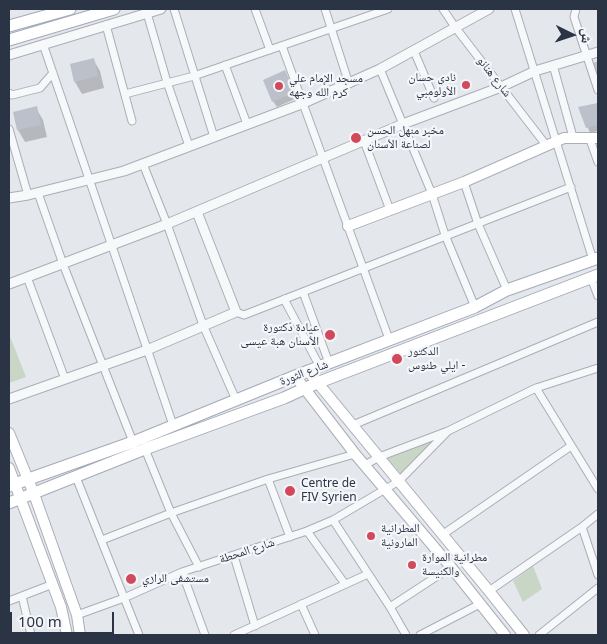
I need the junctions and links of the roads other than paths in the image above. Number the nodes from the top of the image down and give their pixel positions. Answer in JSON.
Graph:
{"nodes":[{"id":1,"x":70,"y":9,"type":"edge"},
{"id":2,"x":114,"y":9,"type":"edge"},
{"id":3,"x":161,"y":9,"type":"edge"},
{"id":4,"x":174,"y":9,"type":"edge"},
{"id":5,"x":255,"y":9,"type":"edge"},
{"id":6,"x":325,"y":9,"type":"edge"},
{"id":7,"x":388,"y":9,"type":"edge"},
{"id":8,"x":443,"y":9,"type":"edge"},
{"id":9,"x":489,"y":9,"type":"edge"},
{"id":10,"x":515,"y":9,"type":"edge"},
{"id":11,"x":576,"y":9,"type":"edge"},
{"id":12,"x":147,"y":13,"type":"junction"},
{"id":13,"x":106,"y":25,"type":"junction"},
{"id":14,"x":9,"y":26,"type":"edge"},
{"id":15,"x":455,"y":27,"type":"junction"},
{"id":16,"x":331,"y":28,"type":"junction"},
{"id":17,"x":9,"y":40,"type":"edge"},
{"id":18,"x":43,"y":44,"type":"junction"},
{"id":19,"x":282,"y":46,"type":"junction"},
{"id":20,"x":270,"y":50,"type":"junction"},
{"id":21,"x":414,"y":51,"type":"junction"},
{"id":22,"x":598,"y":52,"type":"edge"},
{"id":23,"x":9,"y":55,"type":"edge"},
{"id":24,"x":586,"y":55,"type":"junction"},
{"id":25,"x":225,"y":65,"type":"junction"},
{"id":26,"x":553,"y":65,"type":"junction"},
{"id":27,"x":380,"y":70,"type":"junction"},
{"id":28,"x":535,"y":71,"type":"junction"},
{"id":29,"x":53,"y":73,"type":"junction"},
{"id":30,"x":194,"y":76,"type":"junction"},
{"id":31,"x":167,"y":82,"type":"junction"},
{"id":32,"x":349,"y":84,"type":"junction"},
{"id":33,"x":501,"y":87,"type":"junction"},
{"id":34,"x":598,"y":90,"type":"edge"},
{"id":35,"x":9,"y":93,"type":"edge"},
{"id":36,"x":125,"y":94,"type":"junction"},
{"id":37,"x":434,"y":98,"type":"dead end"},
{"id":38,"x":304,"y":103,"type":"junction"},
{"id":39,"x":132,"y":121,"type":"dead end"},
{"id":40,"x":246,"y":124,"type":"junction"},
{"id":41,"x":403,"y":124,"type":"junction"},
{"id":42,"x":9,"y":129,"type":"edge"},
{"id":43,"x":214,"y":137,"type":"junction"},
{"id":44,"x":573,"y":137,"type":"junction"},
{"id":45,"x":594,"y":137,"type":"edge"},
{"id":46,"x":364,"y":141,"type":"junction"},
{"id":47,"x":551,"y":143,"type":"junction"},
{"id":48,"x":189,"y":146,"type":"junction"},
{"id":49,"x":322,"y":158,"type":"junction"},
{"id":50,"x":598,"y":162,"type":"edge"},
{"id":51,"x":144,"y":164,"type":"junction"},
{"id":52,"x":89,"y":180,"type":"junction"},
{"id":53,"x":464,"y":182,"type":"junction"},
{"id":54,"x":571,"y":187,"type":"junction"},
{"id":55,"x":38,"y":193,"type":"junction"},
{"id":56,"x":432,"y":194,"type":"junction"},
{"id":57,"x":28,"y":195,"type":"junction"},
{"id":58,"x":9,"y":198,"type":"edge"},
{"id":59,"x":9,"y":203,"type":"edge"},
{"id":60,"x":390,"y":210,"type":"junction"},
{"id":61,"x":197,"y":212,"type":"junction"},
{"id":62,"x":167,"y":224,"type":"junction"},
{"id":63,"x":478,"y":224,"type":"junction"},
{"id":64,"x":348,"y":226,"type":"junction"},
{"id":65,"x":445,"y":235,"type":"junction"},
{"id":66,"x":111,"y":245,"type":"junction"},
{"id":67,"x":596,"y":259,"type":"edge"},
{"id":68,"x":63,"y":264,"type":"junction"},
{"id":69,"x":364,"y":268,"type":"junction"},
{"id":70,"x":595,"y":276,"type":"edge"},
{"id":71,"x":27,"y":277,"type":"junction"},
{"id":72,"x":9,"y":284,"type":"edge"},
{"id":73,"x":507,"y":290,"type":"junction"},
{"id":74,"x":303,"y":292,"type":"junction"},
{"id":75,"x":598,"y":296,"type":"edge"},
{"id":76,"x":284,"y":299,"type":"junction"},
{"id":77,"x":475,"y":307,"type":"junction"},
{"id":78,"x":236,"y":312,"type":"junction"},
{"id":79,"x":598,"y":322,"type":"edge"},
{"id":80,"x":203,"y":325,"type":"junction"},
{"id":81,"x":389,"y":339,"type":"junction"},
{"id":82,"x":147,"y":350,"type":"junction"},
{"id":83,"x":103,"y":365,"type":"junction"},
{"id":84,"x":325,"y":365,"type":"junction"},
{"id":85,"x":598,"y":368,"type":"edge"},
{"id":86,"x":308,"y":371,"type":"junction"},
{"id":87,"x":296,"y":376,"type":"junction"},
{"id":88,"x":65,"y":379,"type":"junction"},
{"id":89,"x":318,"y":383,"type":"junction"},
{"id":90,"x":305,"y":388,"type":"junction"},
{"id":91,"x":536,"y":388,"type":"junction"},
{"id":92,"x":9,"y":399,"type":"edge"},
{"id":93,"x":236,"y":400,"type":"junction"},
{"id":94,"x":353,"y":425,"type":"junction"},
{"id":95,"x":173,"y":426,"type":"junction"},
{"id":96,"x":448,"y":430,"type":"junction"},
{"id":97,"x":9,"y":433,"type":"edge"},
{"id":98,"x":133,"y":442,"type":"junction"},
{"id":99,"x":571,"y":446,"type":"junction"},
{"id":100,"x":145,"y":449,"type":"junction"},
{"id":101,"x":355,"y":454,"type":"junction"},
{"id":102,"x":379,"y":456,"type":"junction"},
{"id":103,"x":365,"y":465,"type":"junction"},
{"id":104,"x":9,"y":468,"type":"edge"},
{"id":105,"x":76,"y":477,"type":"junction"},
{"id":106,"x":28,"y":478,"type":"junction"},
{"id":107,"x":268,"y":479,"type":"junction"},
{"id":108,"x":399,"y":481,"type":"junction"},
{"id":109,"x":12,"y":484,"type":"edge"},
{"id":110,"x":386,"y":488,"type":"junction"},
{"id":111,"x":598,"y":489,"type":"edge"},
{"id":112,"x":34,"y":494,"type":"junction"},
{"id":113,"x":20,"y":498,"type":"junction"},
{"id":114,"x":9,"y":503,"type":"edge"},
{"id":115,"x":171,"y":513,"type":"junction"},
{"id":116,"x":598,"y":514,"type":"edge"},
{"id":117,"x":334,"y":520,"type":"junction"},
{"id":118,"x":582,"y":527,"type":"junction"},
{"id":119,"x":307,"y":531,"type":"junction"},
{"id":120,"x":442,"y":534,"type":"junction"},
{"id":121,"x":290,"y":537,"type":"junction"},
{"id":122,"x":102,"y":540,"type":"junction"},
{"id":123,"x":234,"y":556,"type":"junction"},
{"id":124,"x":199,"y":567,"type":"junction"},
{"id":125,"x":451,"y":567,"type":"junction"},
{"id":126,"x":182,"y":572,"type":"junction"},
{"id":127,"x":368,"y":574,"type":"junction"},
{"id":128,"x":598,"y":575,"type":"edge"},
{"id":129,"x":53,"y":584,"type":"junction"},
{"id":130,"x":345,"y":584,"type":"junction"},
{"id":131,"x":598,"y":588,"type":"edge"},
{"id":132,"x":490,"y":590,"type":"junction"},
{"id":133,"x":22,"y":596,"type":"junction"},
{"id":134,"x":124,"y":598,"type":"junction"},
{"id":135,"x":9,"y":601,"type":"edge"},
{"id":136,"x":301,"y":604,"type":"junction"},
{"id":137,"x":480,"y":604,"type":"junction"},
{"id":138,"x":390,"y":607,"type":"junction"},
{"id":139,"x":77,"y":615,"type":"junction"},
{"id":140,"x":255,"y":626,"type":"junction"},
{"id":141,"x":31,"y":635,"type":"edge"},
{"id":142,"x":67,"y":635,"type":"edge"},
{"id":143,"x":80,"y":635,"type":"edge"},
{"id":144,"x":139,"y":635,"type":"edge"},
{"id":145,"x":205,"y":635,"type":"edge"},
{"id":146,"x":234,"y":635,"type":"edge"},
{"id":147,"x":316,"y":635,"type":"edge"},
{"id":148,"x":406,"y":635,"type":"edge"},
{"id":149,"x":420,"y":635,"type":"edge"},
{"id":150,"x":505,"y":635,"type":"edge"},
{"id":151,"x":524,"y":635,"type":"edge"},
{"id":152,"x":539,"y":635,"type":"edge"}],
"edges":[{"from":1,"to":14,"type":"main road"},
{"from":2,"to":17,"type":"main road"},
{"from":3,"to":12,"type":"street"},
{"from":4,"to":30,"type":"street"},
{"from":5,"to":20,"type":"street"},
{"from":6,"to":16,"type":"street"},
{"from":7,"to":16,"type":"street"},
{"from":8,"to":15,"type":"street","name":"شارع هنانو"},
{"from":9,"to":15,"type":"street"},
{"from":10,"to":28,"type":"street"},
{"from":11,"to":24,"type":"street"},
{"from":12,"to":13,"type":"street"},
{"from":12,"to":31,"type":"street"},
{"from":13,"to":18,"type":"street"},
{"from":13,"to":36,"type":"street"},
{"from":15,"to":21,"type":"street"},
{"from":15,"to":33,"type":"street","name":"شارع هنانو"},
{"from":16,"to":19,"type":"street"},
{"from":16,"to":32,"type":"street"},
{"from":18,"to":23,"type":"street"},
{"from":18,"to":29,"type":"street"},
{"from":19,"to":20,"type":"street"},
{"from":19,"to":38,"type":"street"},
{"from":20,"to":25,"type":"street"},
{"from":21,"to":27,"type":"street"},
{"from":21,"to":37,"type":"street"},
{"from":22,"to":24,"type":"street"},
{"from":24,"to":26,"type":"street"},
{"from":24,"to":34,"type":"street"},
{"from":25,"to":30,"type":"street"},
{"from":25,"to":40,"type":"street"},
{"from":26,"to":28,"type":"street"},
{"from":26,"to":44,"type":"street"},
{"from":27,"to":32,"type":"street"},
{"from":27,"to":41,"type":"street"},
{"from":28,"to":33,"type":"street"},
{"from":28,"to":47,"type":"street"},
{"from":29,"to":35,"type":"street"},
{"from":29,"to":52,"type":"street"},
{"from":30,"to":31,"type":"street"},
{"from":30,"to":43,"type":"street"},
{"from":31,"to":36,"type":"street"},
{"from":31,"to":48,"type":"street"},
{"from":32,"to":38,"type":"street"},
{"from":33,"to":41,"type":"street"},
{"from":33,"to":47,"type":"street","name":"شارع هنانو"},
{"from":36,"to":39,"type":"street"},
{"from":38,"to":40,"type":"street"},
{"from":38,"to":49,"type":"street"},
{"from":40,"to":43,"type":"street"},
{"from":41,"to":46,"type":"street"},
{"from":41,"to":56,"type":"street"},
{"from":42,"to":57,"type":"street"},
{"from":43,"to":48,"type":"street"},
{"from":44,"to":45,"type":"main road"},
{"from":44,"to":47,"type":"main road"},
{"from":45,"to":50,"type":"street"},
{"from":46,"to":49,"type":"street"},
{"from":46,"to":60,"type":"street"},
{"from":47,"to":53,"type":"main road"},
{"from":47,"to":54,"type":"street"},
{"from":48,"to":51,"type":"street"},
{"from":49,"to":61,"type":"street"},
{"from":49,"to":64,"type":"street"},
{"from":51,"to":52,"type":"street"},
{"from":51,"to":62,"type":"street"},
{"from":52,"to":55,"type":"street"},
{"from":52,"to":66,"type":"street"},
{"from":53,"to":56,"type":"main road"},
{"from":53,"to":63,"type":"street"},
{"from":54,"to":63,"type":"street"},
{"from":54,"to":67,"type":"street"},
{"from":55,"to":57,"type":"street"},
{"from":55,"to":68,"type":"street"},
{"from":56,"to":60,"type":"main road"},
{"from":56,"to":65,"type":"street"},
{"from":57,"to":58,"type":"street"},
{"from":57,"to":59,"type":"street"},
{"from":60,"to":64,"type":"main road"},
{"from":61,"to":62,"type":"street"},
{"from":61,"to":78,"type":"street"},
{"from":62,"to":66,"type":"street"},
{"from":62,"to":80,"type":"street"},
{"from":63,"to":65,"type":"street"},
{"from":63,"to":73,"type":"street"},
{"from":64,"to":69,"type":"street"},
{"from":65,"to":69,"type":"street"},
{"from":65,"to":77,"type":"street"},
{"from":66,"to":68,"type":"street"},
{"from":66,"to":82,"type":"street"},
{"from":67,"to":73,"type":"main road","name":"شارع الثورة"},
{"from":68,"to":71,"type":"street"},
{"from":68,"to":83,"type":"street"},
{"from":69,"to":74,"type":"street"},
{"from":69,"to":81,"type":"street"},
{"from":70,"to":75,"type":"street"},
{"from":70,"to":89,"type":"main road","name":"شارع الثورة"},
{"from":71,"to":72,"type":"street"},
{"from":71,"to":88,"type":"street"},
{"from":73,"to":77,"type":"main road","name":"شارع الثورة"},
{"from":74,"to":76,"type":"street"},
{"from":74,"to":84,"type":"street"},
{"from":76,"to":78,"type":"street"},
{"from":76,"to":84,"type":"street"},
{"from":77,"to":81,"type":"main road","name":"شارع الثورة"},
{"from":78,"to":80,"type":"street"},
{"from":79,"to":94,"type":"street"},
{"from":80,"to":82,"type":"street"},
{"from":80,"to":93,"type":"street"},
{"from":81,"to":84,"type":"main road","name":"شارع الثورة"},
{"from":82,"to":83,"type":"street"},
{"from":82,"to":95,"type":"street"},
{"from":83,"to":88,"type":"street"},
{"from":83,"to":98,"type":"street"},
{"from":84,"to":86,"type":"main road","name":"شارع الثورة"},
{"from":85,"to":91,"type":"street"},
{"from":86,"to":87,"type":"main road","name":"شارع الثورة"},
{"from":86,"to":89,"type":"main road"},
{"from":87,"to":90,"type":"main road"},
{"from":87,"to":93,"type":"main road","name":"شارع الثورة"},
{"from":88,"to":92,"type":"street"},
{"from":89,"to":90,"type":"main road","name":"شارع الثورة"},
{"from":89,"to":94,"type":"main road"},
{"from":90,"to":100,"type":"main road","name":"شارع الثورة"},
{"from":90,"to":101,"type":"main road"},
{"from":91,"to":96,"type":"street"},
{"from":91,"to":99,"type":"street"},
{"from":93,"to":95,"type":"main road","name":"شارع الثورة"},
{"from":94,"to":102,"type":"main road"},
{"from":95,"to":98,"type":"main road","name":"شارع الثورة"},
{"from":96,"to":102,"type":"street"},
{"from":96,"to":108,"type":"street","name":"شارع المحطة"},
{"from":97,"to":106,"type":"main road"},
{"from":98,"to":106,"type":"main road","name":"شارع الثورة"},
{"from":99,"to":111,"type":"street"},
{"from":99,"to":120,"type":"street"},
{"from":100,"to":105,"type":"main road","name":"شارع الثورة"},
{"from":100,"to":115,"type":"street"},
{"from":101,"to":103,"type":"main road"},
{"from":101,"to":107,"type":"street"},
{"from":102,"to":103,"type":"street"},
{"from":102,"to":108,"type":"main road"},
{"from":103,"to":110,"type":"main road"},
{"from":104,"to":109,"type":"main road"},
{"from":105,"to":112,"type":"main road","name":"شارع الثورة"},
{"from":105,"to":122,"type":"street"},
{"from":106,"to":109,"type":"main road","name":"شارع الثورة"},
{"from":106,"to":112,"type":"main road"},
{"from":107,"to":115,"type":"street"},
{"from":107,"to":121,"type":"street"},
{"from":108,"to":110,"type":"street","name":"شارع المحطة"},
{"from":108,"to":120,"type":"main road"},
{"from":109,"to":113,"type":"main road"},
{"from":110,"to":117,"type":"street","name":"شارع المحطة"},
{"from":110,"to":125,"type":"main road"},
{"from":112,"to":113,"type":"main road","name":"شارع الثورة"},
{"from":112,"to":139,"type":"main road"},
{"from":113,"to":114,"type":"main road","name":"شارع الثورة"},
{"from":113,"to":129,"type":"main road"},
{"from":115,"to":122,"type":"street"},
{"from":115,"to":124,"type":"street"},
{"from":116,"to":118,"type":"street"},
{"from":117,"to":119,"type":"street","name":"شارع المحطة"},
{"from":117,"to":127,"type":"street"},
{"from":118,"to":128,"type":"street"},
{"from":118,"to":132,"type":"street"},
{"from":119,"to":121,"type":"street","name":"شارع المحطة"},
{"from":119,"to":130,"type":"street"},
{"from":120,"to":132,"type":"main road"},
{"from":121,"to":123,"type":"street","name":"شارع المحطة"},
{"from":122,"to":134,"type":"street"},
{"from":123,"to":124,"type":"street","name":"شارع المحطة"},
{"from":123,"to":140,"type":"street"},
{"from":124,"to":126,"type":"street","name":"شارع المحطة"},
{"from":125,"to":137,"type":"main road"},
{"from":125,"to":138,"type":"street"},
{"from":126,"to":134,"type":"street","name":"شارع المحطة"},
{"from":126,"to":145,"type":"street"},
{"from":127,"to":130,"type":"street"},
{"from":127,"to":138,"type":"street"},
{"from":129,"to":133,"type":"street"},
{"from":129,"to":142,"type":"main road"},
{"from":130,"to":136,"type":"street"},
{"from":131,"to":152,"type":"street"},
{"from":132,"to":151,"type":"main road"},
{"from":133,"to":135,"type":"street"},
{"from":133,"to":141,"type":"street"},
{"from":134,"to":139,"type":"street","name":"شارع المحطة"},
{"from":134,"to":144,"type":"street"},
{"from":136,"to":140,"type":"street"},
{"from":136,"to":147,"type":"street"},
{"from":137,"to":149,"type":"street"},
{"from":137,"to":150,"type":"main road"},
{"from":138,"to":148,"type":"street"},
{"from":139,"to":143,"type":"main road"},
{"from":140,"to":146,"type":"street"}]}
